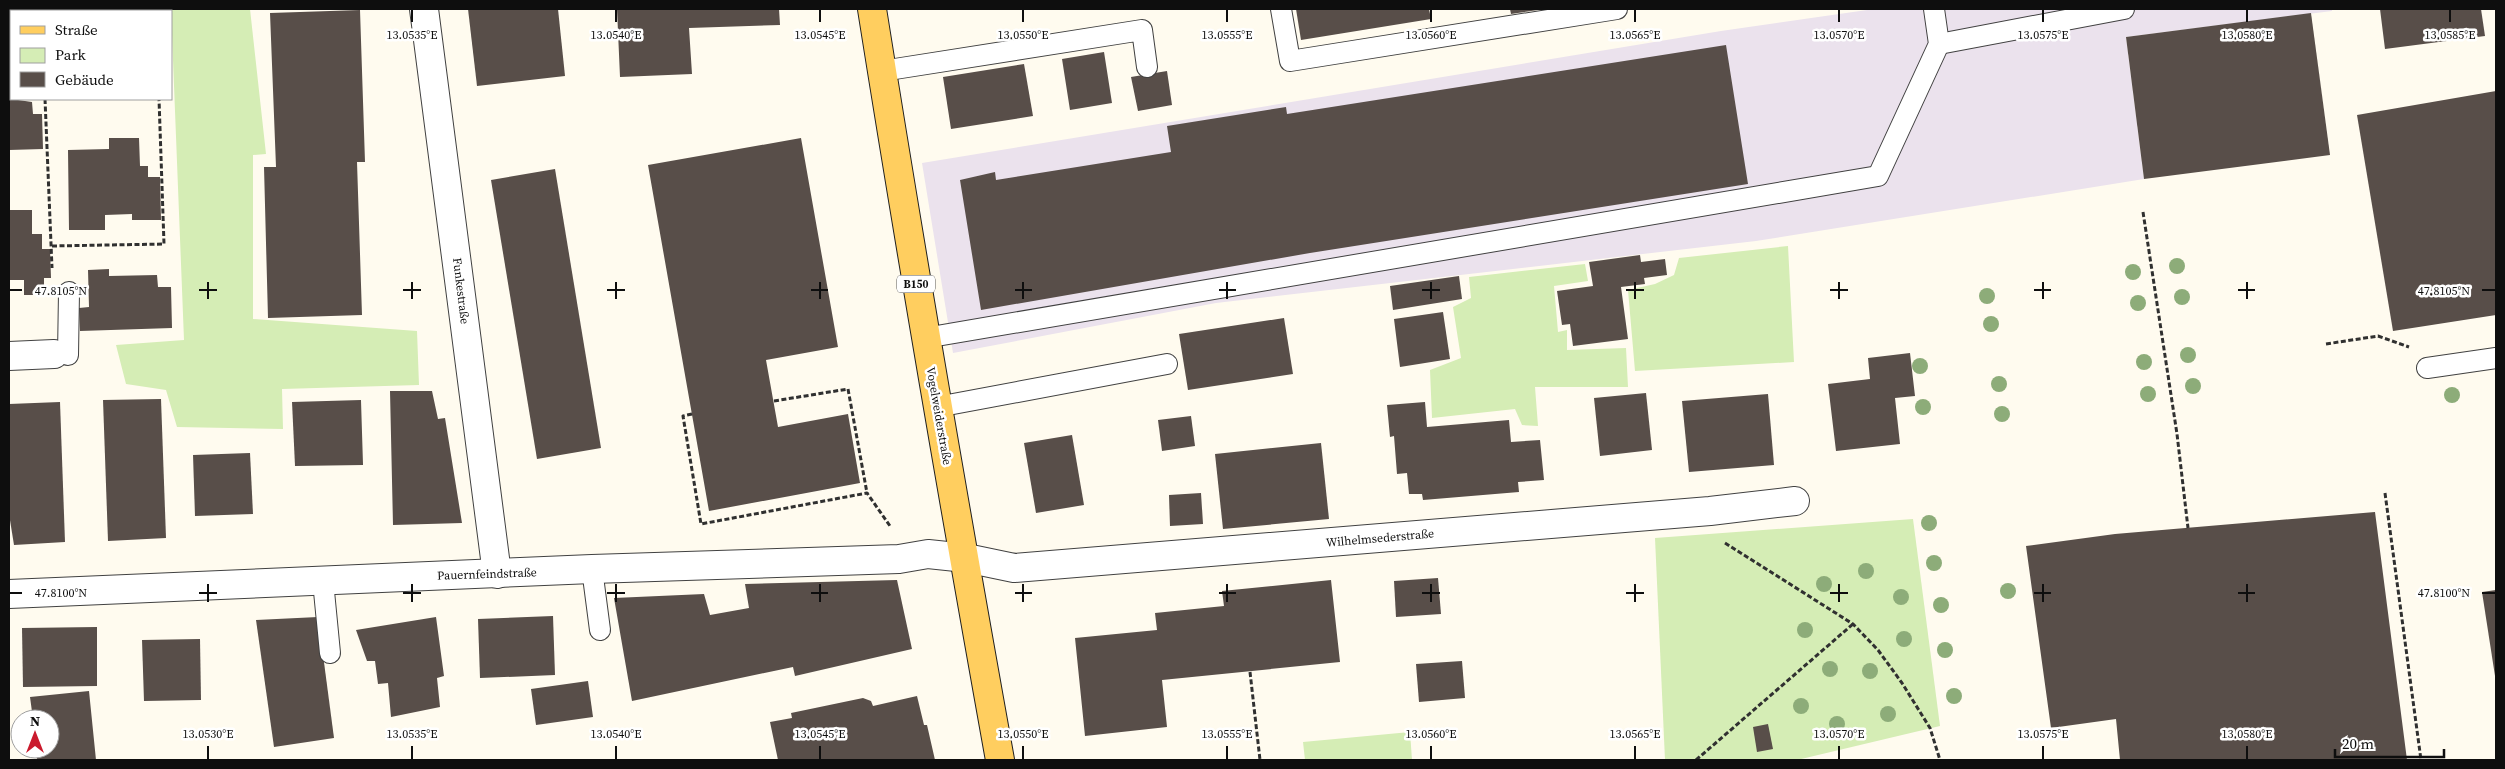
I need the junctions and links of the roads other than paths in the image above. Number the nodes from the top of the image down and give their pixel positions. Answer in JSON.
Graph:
{"nodes":[{"id":1,"x":424,"y":9,"type":"edge"},
{"id":2,"x":872,"y":9,"type":"edge"},
{"id":3,"x":1281,"y":9,"type":"edge"},
{"id":4,"x":1618,"y":9,"type":"edge"},
{"id":5,"x":1934,"y":9,"type":"edge"},
{"id":6,"x":2124,"y":9,"type":"edge"},
{"id":7,"x":1939,"y":44,"type":"junction"},
{"id":8,"x":1147,"y":67,"type":"dead end"},
{"id":9,"x":882,"y":71,"type":"junction"},
{"id":10,"x":70,"y":292,"type":"dead end"},
{"id":11,"x":925,"y":338,"type":"junction"},
{"id":12,"x":9,"y":356,"type":"edge"},
{"id":13,"x":69,"y":358,"type":"joint"},
{"id":14,"x":2496,"y":358,"type":"edge"},
{"id":15,"x":1167,"y":364,"type":"dead end"},
{"id":16,"x":2427,"y":368,"type":"dead end"},
{"id":17,"x":937,"y":406,"type":"junction"},
{"id":18,"x":1795,"y":501,"type":"dead end"},
{"id":19,"x":966,"y":558,"type":"junction"},
{"id":20,"x":592,"y":569,"type":"junction"},
{"id":21,"x":497,"y":574,"type":"junction"},
{"id":22,"x":323,"y":581,"type":"junction"},
{"id":23,"x":9,"y":594,"type":"edge"},
{"id":24,"x":600,"y":630,"type":"dead end"},
{"id":25,"x":330,"y":654,"type":"dead end"},
{"id":26,"x":1000,"y":760,"type":"edge"}],
"edges":[{"from":1,"to":21,"type":"street","name":"Funkestraße"},
{"from":2,"to":9,"type":"main road","name":"Vogelweiderstraße","number":"B150"},
{"from":3,"to":4,"type":"lane"},
{"from":5,"to":7,"type":"lane"},
{"from":6,"to":7,"type":"lane"},
{"from":7,"to":11,"type":"lane"},
{"from":8,"to":9,"type":"lane"},
{"from":9,"to":11,"type":"main road","name":"Vogelweiderstraße","number":"B150"},
{"from":10,"to":13,"type":"lane"},
{"from":11,"to":17,"type":"main road","name":"Vogelweiderstraße","number":"B150"},
{"from":12,"to":13,"type":"street"},
{"from":14,"to":16,"type":"lane"},
{"from":15,"to":17,"type":"lane"},
{"from":17,"to":19,"type":"main road","name":"Vogelweiderstraße","number":"B150"},
{"from":18,"to":19,"type":"street","name":"Wilhelmsederstraße"},
{"from":19,"to":20,"type":"street","name":"Pauernfeindstraße"},
{"from":19,"to":26,"type":"main road","name":"Vogelweiderstraße","number":"B150"},
{"from":20,"to":21,"type":"street","name":"Pauernfeindstraße"},
{"from":20,"to":24,"type":"lane"},
{"from":21,"to":22,"type":"street","name":"Pauernfeindstraße"},
{"from":22,"to":23,"type":"street","name":"Pauernfeindstraße"},
{"from":22,"to":25,"type":"lane"}]}
